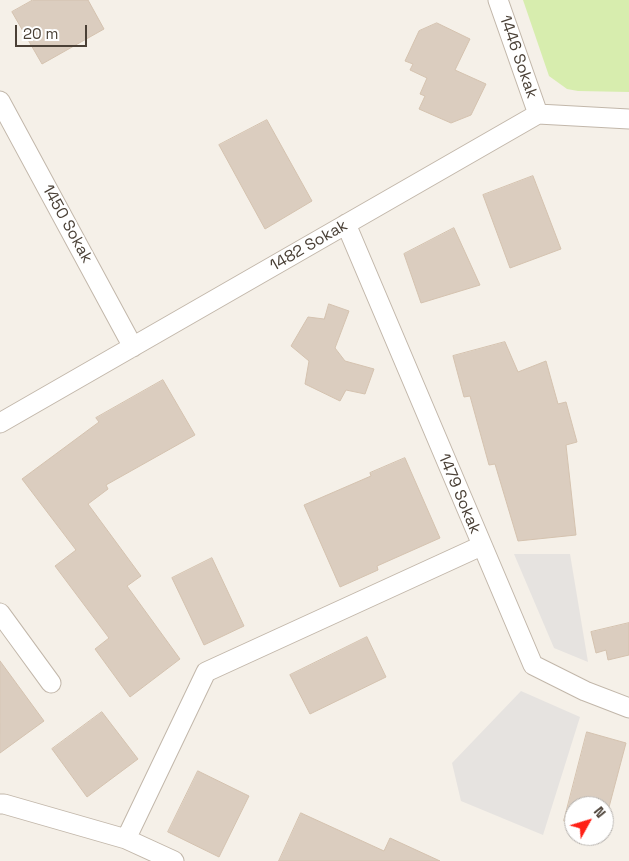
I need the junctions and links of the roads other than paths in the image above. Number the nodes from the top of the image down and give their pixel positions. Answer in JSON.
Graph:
{"nodes":[{"id":1,"x":498,"y":0,"type":"edge"},
{"id":2,"x":0,"y":101,"type":"edge"},
{"id":3,"x":538,"y":114,"type":"junction"},
{"id":4,"x":629,"y":119,"type":"edge"},
{"id":5,"x":346,"y":224,"type":"junction"},
{"id":6,"x":133,"y":346,"type":"junction"},
{"id":7,"x":0,"y":423,"type":"edge"},
{"id":8,"x":481,"y":546,"type":"junction"},
{"id":9,"x":0,"y":613,"type":"edge"},
{"id":10,"x":51,"y":683,"type":"dead end"},
{"id":11,"x":629,"y":708,"type":"edge"},
{"id":12,"x":0,"y":804,"type":"edge"},
{"id":13,"x":126,"y":839,"type":"junction"},
{"id":14,"x":174,"y":861,"type":"edge"}],
"edges":[{"from":1,"to":3,"type":"street","name":"1446 Sokak"},
{"from":2,"to":6,"type":"street","name":"1450 Sokak"},
{"from":3,"to":4,"type":"street"},
{"from":3,"to":5,"type":"street","name":"1482 Sokak"},
{"from":5,"to":6,"type":"street","name":"1482 Sokak"},
{"from":5,"to":8,"type":"street","name":"1479 Sokak"},
{"from":6,"to":7,"type":"street","name":"1482 Sokak"},
{"from":8,"to":11,"type":"street","name":"1479 Sokak"},
{"from":8,"to":13,"type":"street"},
{"from":9,"to":10,"type":"street"},
{"from":12,"to":13,"type":"street"},
{"from":13,"to":14,"type":"street"}]}
